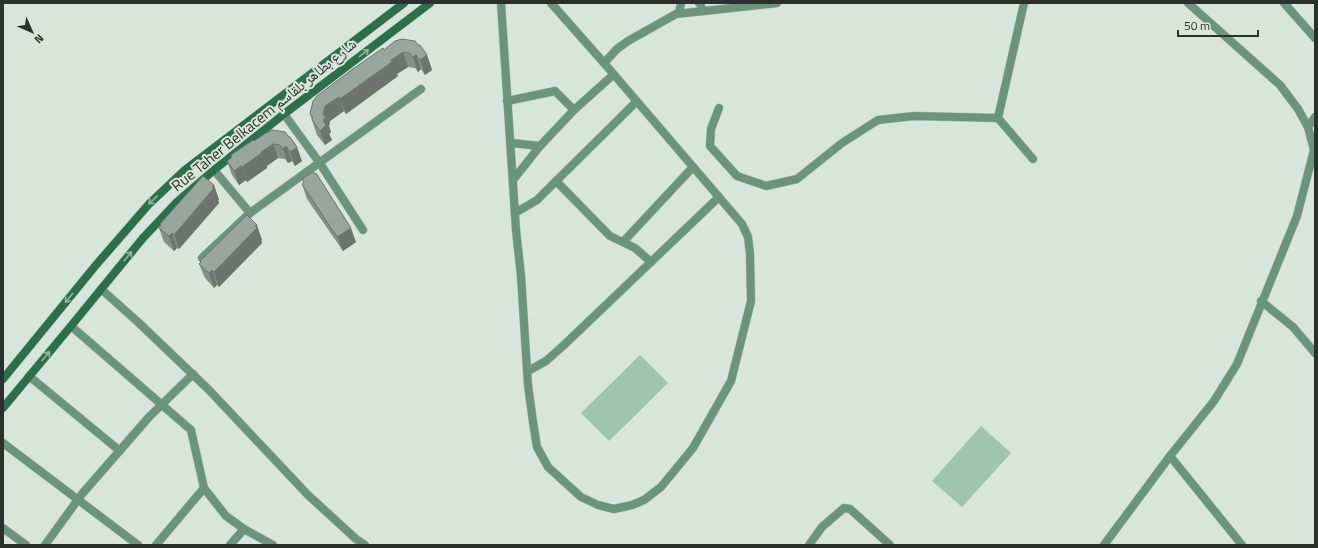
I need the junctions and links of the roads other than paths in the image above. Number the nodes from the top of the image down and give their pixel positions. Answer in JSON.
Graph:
{"nodes":[{"id":1,"x":404,"y":3,"type":"edge"},
{"id":2,"x":430,"y":3,"type":"edge"},
{"id":3,"x":501,"y":3,"type":"edge"},
{"id":4,"x":551,"y":3,"type":"edge"},
{"id":5,"x":681,"y":3,"type":"edge"},
{"id":6,"x":699,"y":3,"type":"edge"},
{"id":7,"x":777,"y":3,"type":"edge"},
{"id":8,"x":1024,"y":3,"type":"edge"},
{"id":9,"x":1188,"y":3,"type":"edge"},
{"id":10,"x":1284,"y":3,"type":"edge"},
{"id":11,"x":704,"y":10,"type":"junction"},
{"id":12,"x":679,"y":13,"type":"junction"},
{"id":13,"x":1315,"y":38,"type":"edge"},
{"id":14,"x":604,"y":64,"type":"junction"},
{"id":15,"x":613,"y":75,"type":"junction"},
{"id":16,"x":421,"y":89,"type":"dead end"},
{"id":17,"x":507,"y":101,"type":"junction"},
{"id":18,"x":636,"y":102,"type":"junction"},
{"id":19,"x":719,"y":108,"type":"dead end"},
{"id":20,"x":574,"y":110,"type":"junction"},
{"id":21,"x":284,"y":114,"type":"junction"},
{"id":22,"x":1315,"y":117,"type":"edge"},
{"id":23,"x":998,"y":118,"type":"junction"},
{"id":24,"x":1308,"y":127,"type":"junction"},
{"id":25,"x":511,"y":143,"type":"junction"},
{"id":26,"x":540,"y":146,"type":"junction"},
{"id":27,"x":1033,"y":159,"type":"dead end"},
{"id":28,"x":319,"y":162,"type":"junction"},
{"id":29,"x":693,"y":167,"type":"junction"},
{"id":30,"x":214,"y":170,"type":"junction"},
{"id":31,"x":513,"y":180,"type":"junction"},
{"id":32,"x":556,"y":181,"type":"junction"},
{"id":33,"x":719,"y":197,"type":"junction"},
{"id":34,"x":250,"y":213,"type":"junction"},
{"id":35,"x":515,"y":213,"type":"junction"},
{"id":36,"x":363,"y":230,"type":"dead end"},
{"id":37,"x":623,"y":242,"type":"junction"},
{"id":38,"x":202,"y":258,"type":"edge"},
{"id":39,"x":651,"y":262,"type":"junction"},
{"id":40,"x":101,"y":290,"type":"junction"},
{"id":41,"x":1261,"y":301,"type":"junction"},
{"id":42,"x":71,"y":326,"type":"junction"},
{"id":43,"x":1315,"y":353,"type":"edge"},
{"id":44,"x":528,"y":371,"type":"junction"},
{"id":45,"x":193,"y":374,"type":"junction"},
{"id":46,"x":29,"y":376,"type":"junction"},
{"id":47,"x":3,"y":379,"type":"edge"},
{"id":48,"x":162,"y":404,"type":"junction"},
{"id":49,"x":3,"y":408,"type":"edge"},
{"id":50,"x":3,"y":442,"type":"edge"},
{"id":51,"x":120,"y":451,"type":"junction"},
{"id":52,"x":1170,"y":456,"type":"junction"},
{"id":53,"x":204,"y":488,"type":"junction"},
{"id":54,"x":78,"y":499,"type":"junction"},
{"id":55,"x":3,"y":528,"type":"edge"},
{"id":56,"x":244,"y":529,"type":"junction"},
{"id":57,"x":26,"y":545,"type":"edge"},
{"id":58,"x":45,"y":545,"type":"edge"},
{"id":59,"x":138,"y":545,"type":"edge"},
{"id":60,"x":156,"y":545,"type":"edge"},
{"id":61,"x":230,"y":545,"type":"edge"},
{"id":62,"x":272,"y":545,"type":"edge"},
{"id":63,"x":365,"y":545,"type":"edge"},
{"id":64,"x":808,"y":545,"type":"edge"},
{"id":65,"x":890,"y":545,"type":"edge"},
{"id":66,"x":1104,"y":545,"type":"edge"},
{"id":67,"x":1242,"y":545,"type":"edge"}],
"edges":[{"from":1,"to":47,"type":"main road","name":"Rue Taher Belkacem شارع بطاهر بلقاسم","one_way":true},
{"from":21,"to":2,"type":"main road","name":"Rue Taher Belkacem شارع بطاهر بلقاسم","one_way":true},
{"from":3,"to":17,"type":"street"},
{"from":4,"to":14,"type":"street"},
{"from":5,"to":12,"type":"street"},
{"from":6,"to":11,"type":"street"},
{"from":7,"to":11,"type":"street"},
{"from":8,"to":23,"type":"street"},
{"from":9,"to":24,"type":"street"},
{"from":10,"to":13,"type":"street"},
{"from":11,"to":12,"type":"street"},
{"from":12,"to":14,"type":"street"},
{"from":14,"to":15,"type":"street"},
{"from":15,"to":18,"type":"street"},
{"from":15,"to":20,"type":"street"},
{"from":16,"to":28,"type":"street"},
{"from":17,"to":20,"type":"street"},
{"from":17,"to":25,"type":"street"},
{"from":18,"to":29,"type":"street"},
{"from":18,"to":32,"type":"street"},
{"from":19,"to":23,"type":"street"},
{"from":20,"to":26,"type":"street"},
{"from":21,"to":28,"type":"street"},
{"from":21,"to":30,"type":"main road","name":"Rue Taher Belkacem شارع بطاهر بلقاسم"},
{"from":22,"to":24,"type":"street"},
{"from":23,"to":27,"type":"street"},
{"from":24,"to":41,"type":"street"},
{"from":25,"to":26,"type":"street"},
{"from":25,"to":31,"type":"street"},
{"from":26,"to":31,"type":"street"},
{"from":28,"to":34,"type":"street"},
{"from":28,"to":36,"type":"street"},
{"from":29,"to":33,"type":"street"},
{"from":29,"to":37,"type":"street"},
{"from":30,"to":34,"type":"street"},
{"from":40,"to":30,"type":"main road","name":"Rue Taher Belkacem شارع بطاهر بلقاسم","one_way":true},
{"from":31,"to":35,"type":"street"},
{"from":32,"to":35,"type":"street"},
{"from":32,"to":37,"type":"street"},
{"from":33,"to":39,"type":"street"},
{"from":33,"to":44,"type":"street"},
{"from":34,"to":38,"type":"street"},
{"from":35,"to":44,"type":"street"},
{"from":37,"to":39,"type":"street"},
{"from":39,"to":44,"type":"street"},
{"from":40,"to":42,"type":"main road","name":"Rue Taher Belkacem شارع بطاهر بلقاسم"},
{"from":40,"to":45,"type":"street"},
{"from":41,"to":43,"type":"street"},
{"from":41,"to":52,"type":"street"},
{"from":46,"to":42,"type":"main road","name":"Rue Taher Belkacem شارع بطاهر بلقاسم","one_way":true},
{"from":42,"to":48,"type":"street"},
{"from":45,"to":48,"type":"street"},
{"from":45,"to":63,"type":"street"},
{"from":46,"to":49,"type":"main road","name":"Rue Taher Belkacem شارع بطاهر بلقاسم"},
{"from":46,"to":51,"type":"street"},
{"from":48,"to":51,"type":"street"},
{"from":48,"to":53,"type":"street"},
{"from":50,"to":54,"type":"street"},
{"from":51,"to":54,"type":"street"},
{"from":52,"to":66,"type":"street"},
{"from":52,"to":67,"type":"street"},
{"from":53,"to":56,"type":"street"},
{"from":53,"to":60,"type":"street"},
{"from":54,"to":58,"type":"street"},
{"from":54,"to":59,"type":"street"},
{"from":55,"to":57,"type":"street"},
{"from":56,"to":61,"type":"street"},
{"from":56,"to":62,"type":"street"},
{"from":64,"to":65,"type":"street"}]}
